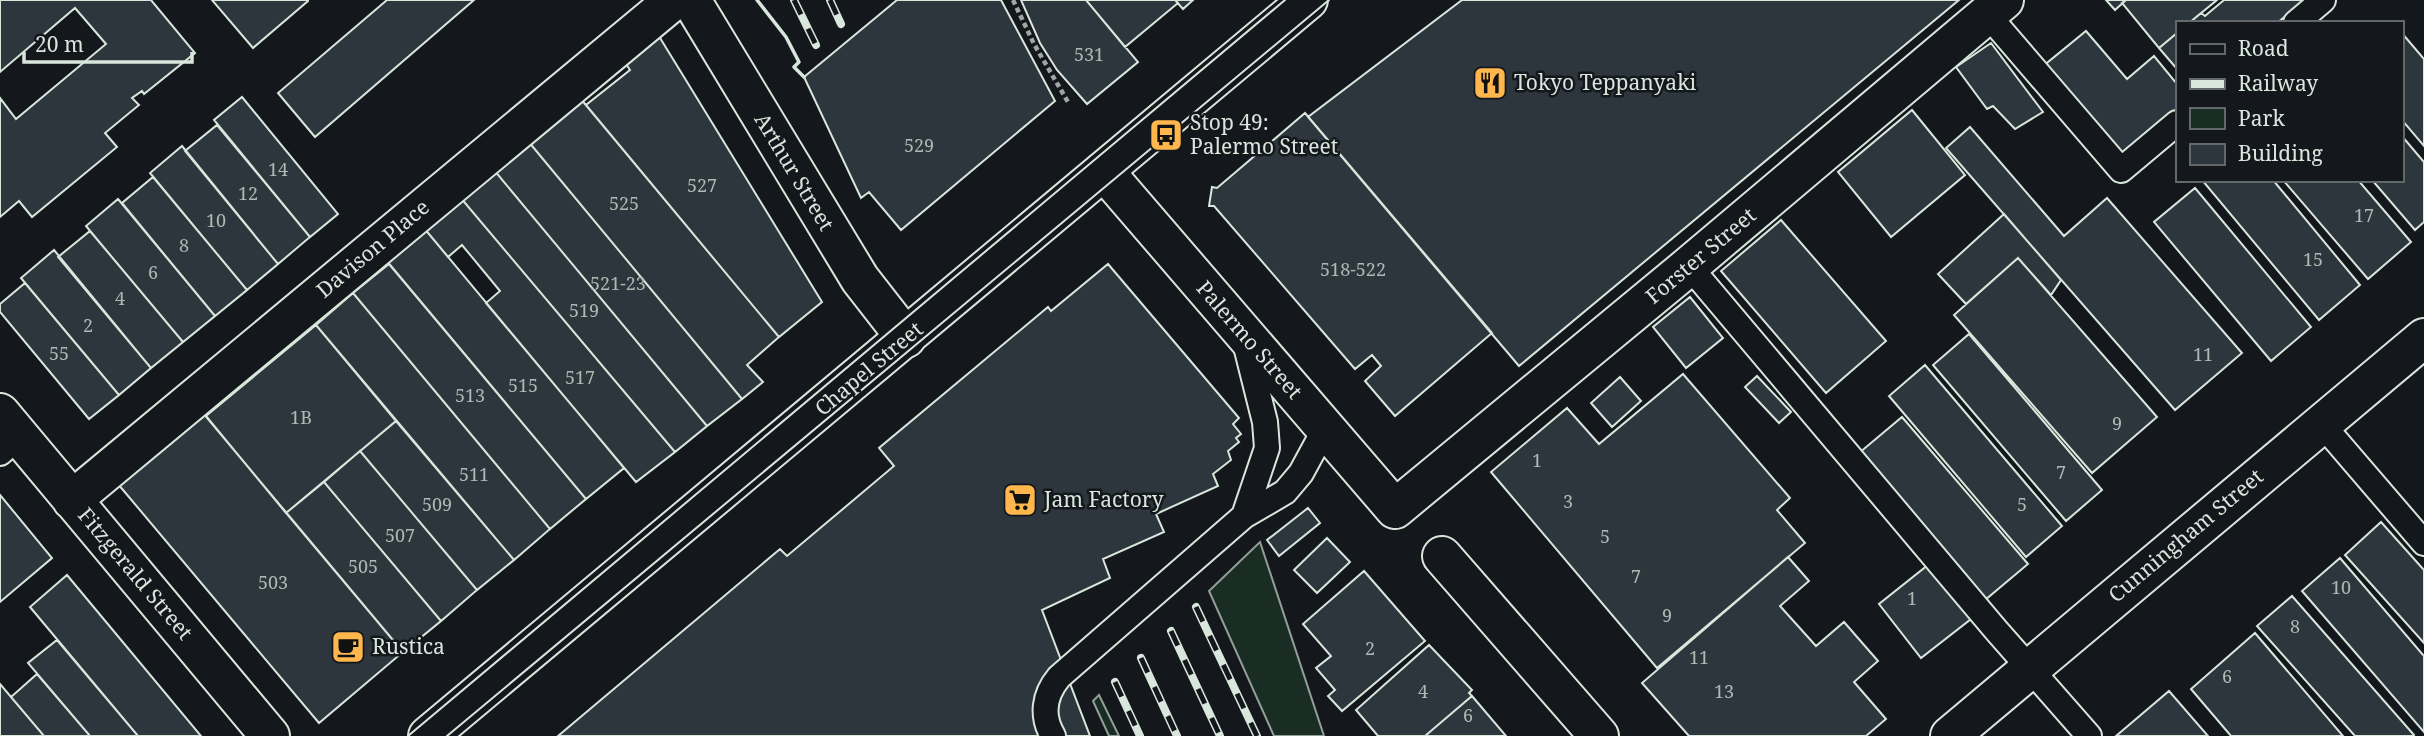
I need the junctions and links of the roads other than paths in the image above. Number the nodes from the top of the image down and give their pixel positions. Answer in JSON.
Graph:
{"nodes":[{"id":1,"x":674,"y":0,"type":"edge"},
{"id":2,"x":691,"y":0,"type":"edge"},
{"id":3,"x":1308,"y":0,"type":"edge"},
{"id":4,"x":2323,"y":0,"type":"edge"},
{"id":5,"x":1995,"y":7,"type":"edge"},
{"id":6,"x":2298,"y":21,"type":"edge"},
{"id":7,"x":2176,"y":124,"type":"edge"},
{"id":8,"x":1104,"y":171,"type":"junction"},
{"id":9,"x":1689,"y":266,"type":"junction"},
{"id":10,"x":1243,"y":333,"type":"junction"},
{"id":11,"x":906,"y":338,"type":"junction"},
{"id":12,"x":2424,"y":338,"type":"edge"},
{"id":13,"x":2322,"y":423,"type":"junction"},
{"id":14,"x":1326,"y":427,"type":"junction"},
{"id":15,"x":6,"y":434,"type":"edge"},
{"id":16,"x":72,"y":500,"type":"junction"},
{"id":17,"x":1395,"y":509,"type":"joint"},
{"id":18,"x":1244,"y":516,"type":"junction"},
{"id":19,"x":2424,"y":543,"type":"edge"},
{"id":20,"x":1443,"y":556,"type":"dead end"},
{"id":21,"x":2029,"y":668,"type":"junction"},
{"id":22,"x":270,"y":736,"type":"edge"},
{"id":23,"x":428,"y":736,"type":"edge"},
{"id":24,"x":1053,"y":736,"type":"edge"},
{"id":25,"x":1599,"y":736,"type":"edge"},
{"id":26,"x":1950,"y":736,"type":"edge"},
{"id":27,"x":2089,"y":736,"type":"edge"}],
"edges":[{"from":1,"to":16,"type":"street","name":"Davison Place"},
{"from":2,"to":11,"type":"street","name":"Arthur Street"},
{"from":3,"to":8,"type":"street","name":"Chapel Street"},
{"from":4,"to":6,"type":"lane"},
{"from":5,"to":7,"type":"lane"},
{"from":5,"to":9,"type":"street","name":"Forster Street"},
{"from":8,"to":10,"type":"street","name":"Palermo Street"},
{"from":8,"to":11,"type":"street","name":"Chapel Street"},
{"from":9,"to":17,"type":"street","name":"Forster Street"},
{"from":9,"to":21,"type":"lane"},
{"from":10,"to":14,"type":"street","name":"Palermo Street"},
{"from":10,"to":18,"type":"lane"},
{"from":11,"to":23,"type":"street","name":"Chapel Street"},
{"from":12,"to":13,"type":"street","name":"Cunningham Street"},
{"from":13,"to":19,"type":"lane"},
{"from":13,"to":21,"type":"street","name":"Cunningham Street"},
{"from":14,"to":17,"type":"street","name":"Palermo Street"},
{"from":14,"to":18,"type":"lane"},
{"from":15,"to":16,"type":"street","name":"Fitzgerald Street"},
{"from":16,"to":22,"type":"street","name":"Fitzgerald Street"},
{"from":18,"to":24,"type":"lane"},
{"from":20,"to":25,"type":"street"},
{"from":21,"to":26,"type":"street","name":"Cunningham Street"},
{"from":21,"to":27,"type":"lane"}]}
